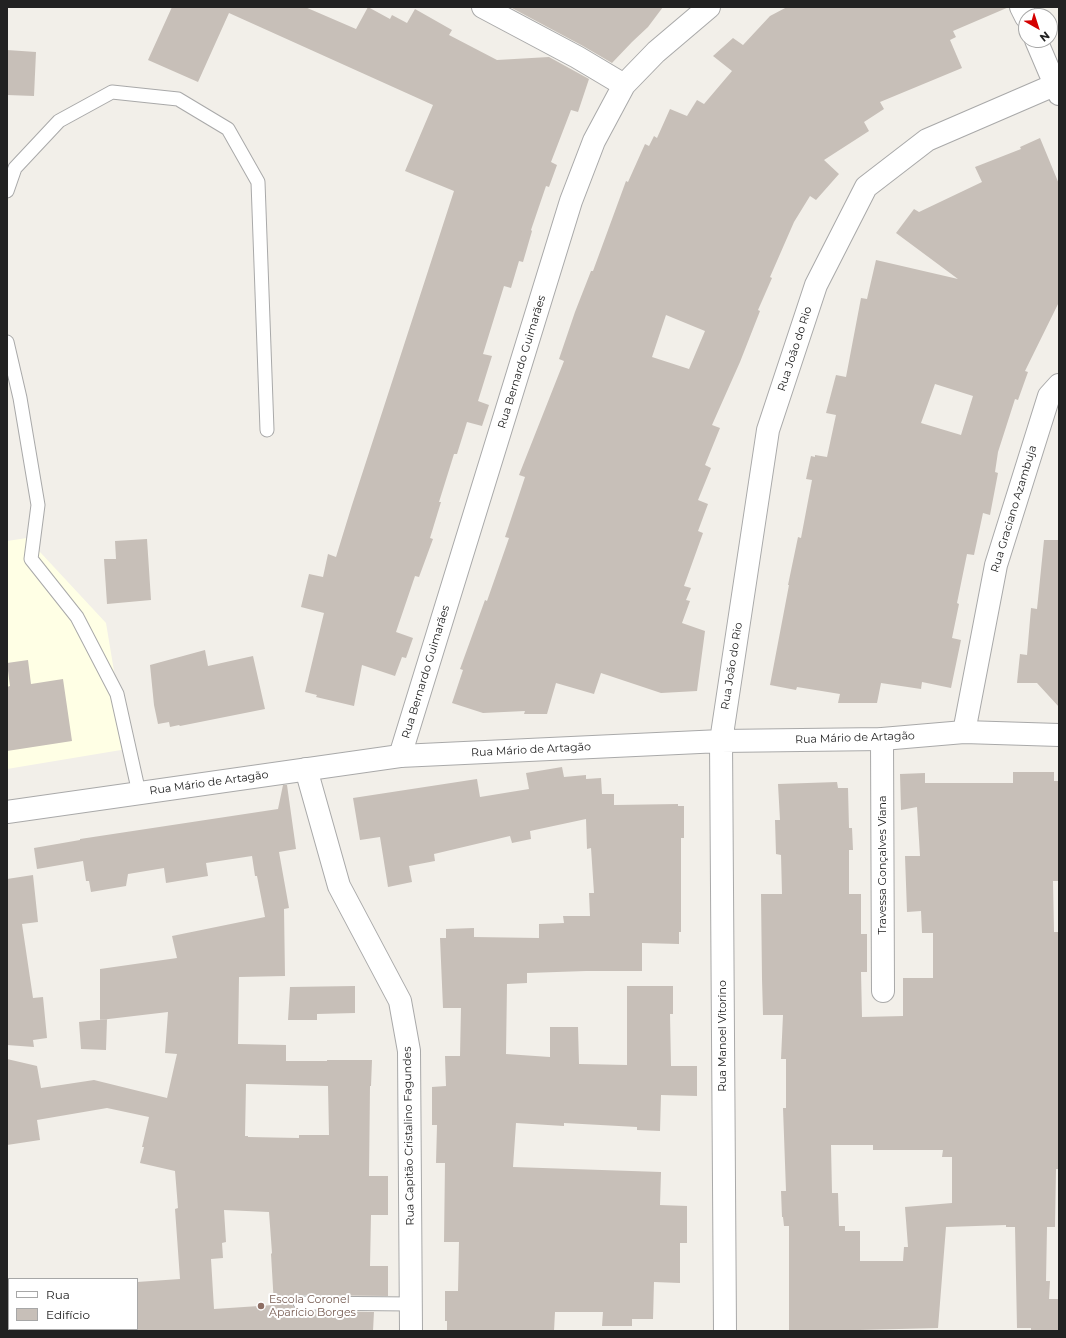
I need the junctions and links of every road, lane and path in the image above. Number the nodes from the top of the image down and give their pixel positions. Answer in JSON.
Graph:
{"nodes":[{"id":1,"x":483,"y":7,"type":"edge"},
{"id":2,"x":709,"y":7,"type":"edge"},
{"id":3,"x":1040,"y":48,"type":"edge"},
{"id":4,"x":624,"y":85,"type":"junction"},
{"id":5,"x":1058,"y":87,"type":"edge"},
{"id":6,"x":7,"y":191,"type":"edge"},
{"id":7,"x":7,"y":342,"type":"edge"},
{"id":8,"x":1059,"y":385,"type":"edge"},
{"id":9,"x":267,"y":430,"type":"dead end"},
{"id":10,"x":964,"y":732,"type":"junction"},
{"id":11,"x":1059,"y":735,"type":"edge"},
{"id":12,"x":882,"y":739,"type":"junction"},
{"id":13,"x":721,"y":740,"type":"junction"},
{"id":14,"x":400,"y":756,"type":"junction"},
{"id":15,"x":306,"y":769,"type":"junction"},
{"id":16,"x":139,"y":793,"type":"junction"},
{"id":17,"x":7,"y":812,"type":"edge"},
{"id":18,"x":883,"y":992,"type":"dead end"},
{"id":19,"x":300,"y":1303,"type":"dead end"},
{"id":20,"x":412,"y":1304,"type":"junction"},
{"id":21,"x":411,"y":1331,"type":"edge"},
{"id":22,"x":725,"y":1331,"type":"edge"}],
"edges":[{"from":1,"to":4,"type":"street"},
{"from":2,"to":4,"type":"street","name":"Rua Bernardo Guimarães"},
{"from":3,"to":5,"type":"street"},
{"from":4,"to":14,"type":"street","name":"Rua Bernardo Guimarães"},
{"from":5,"to":13,"type":"street","name":"Rua João do Rio"},
{"from":6,"to":9,"type":"lane"},
{"from":7,"to":16,"type":"lane"},
{"from":8,"to":10,"type":"street","name":"Rua Graciano Azambuja"},
{"from":10,"to":11,"type":"street","name":"Rua Mário de Artagão"},
{"from":10,"to":12,"type":"street","name":"Rua Mário de Artagão"},
{"from":12,"to":13,"type":"street","name":"Rua Mário de Artagão"},
{"from":12,"to":18,"type":"street","name":"Travessa Gonçalves Viana"},
{"from":13,"to":14,"type":"street","name":"Rua Mário de Artagão"},
{"from":13,"to":22,"type":"street","name":"Rua Manoel Vitorino"},
{"from":14,"to":15,"type":"street","name":"Rua Mário de Artagão"},
{"from":15,"to":16,"type":"street","name":"Rua Mário de Artagão"},
{"from":15,"to":20,"type":"street","name":"Rua Capitão Cristalino Fagundes"},
{"from":16,"to":17,"type":"street","name":"Rua Mário de Artagão"},
{"from":19,"to":20,"type":"lane"},
{"from":20,"to":21,"type":"street","name":"Rua Capitão Cristalino Fagundes"}]}
